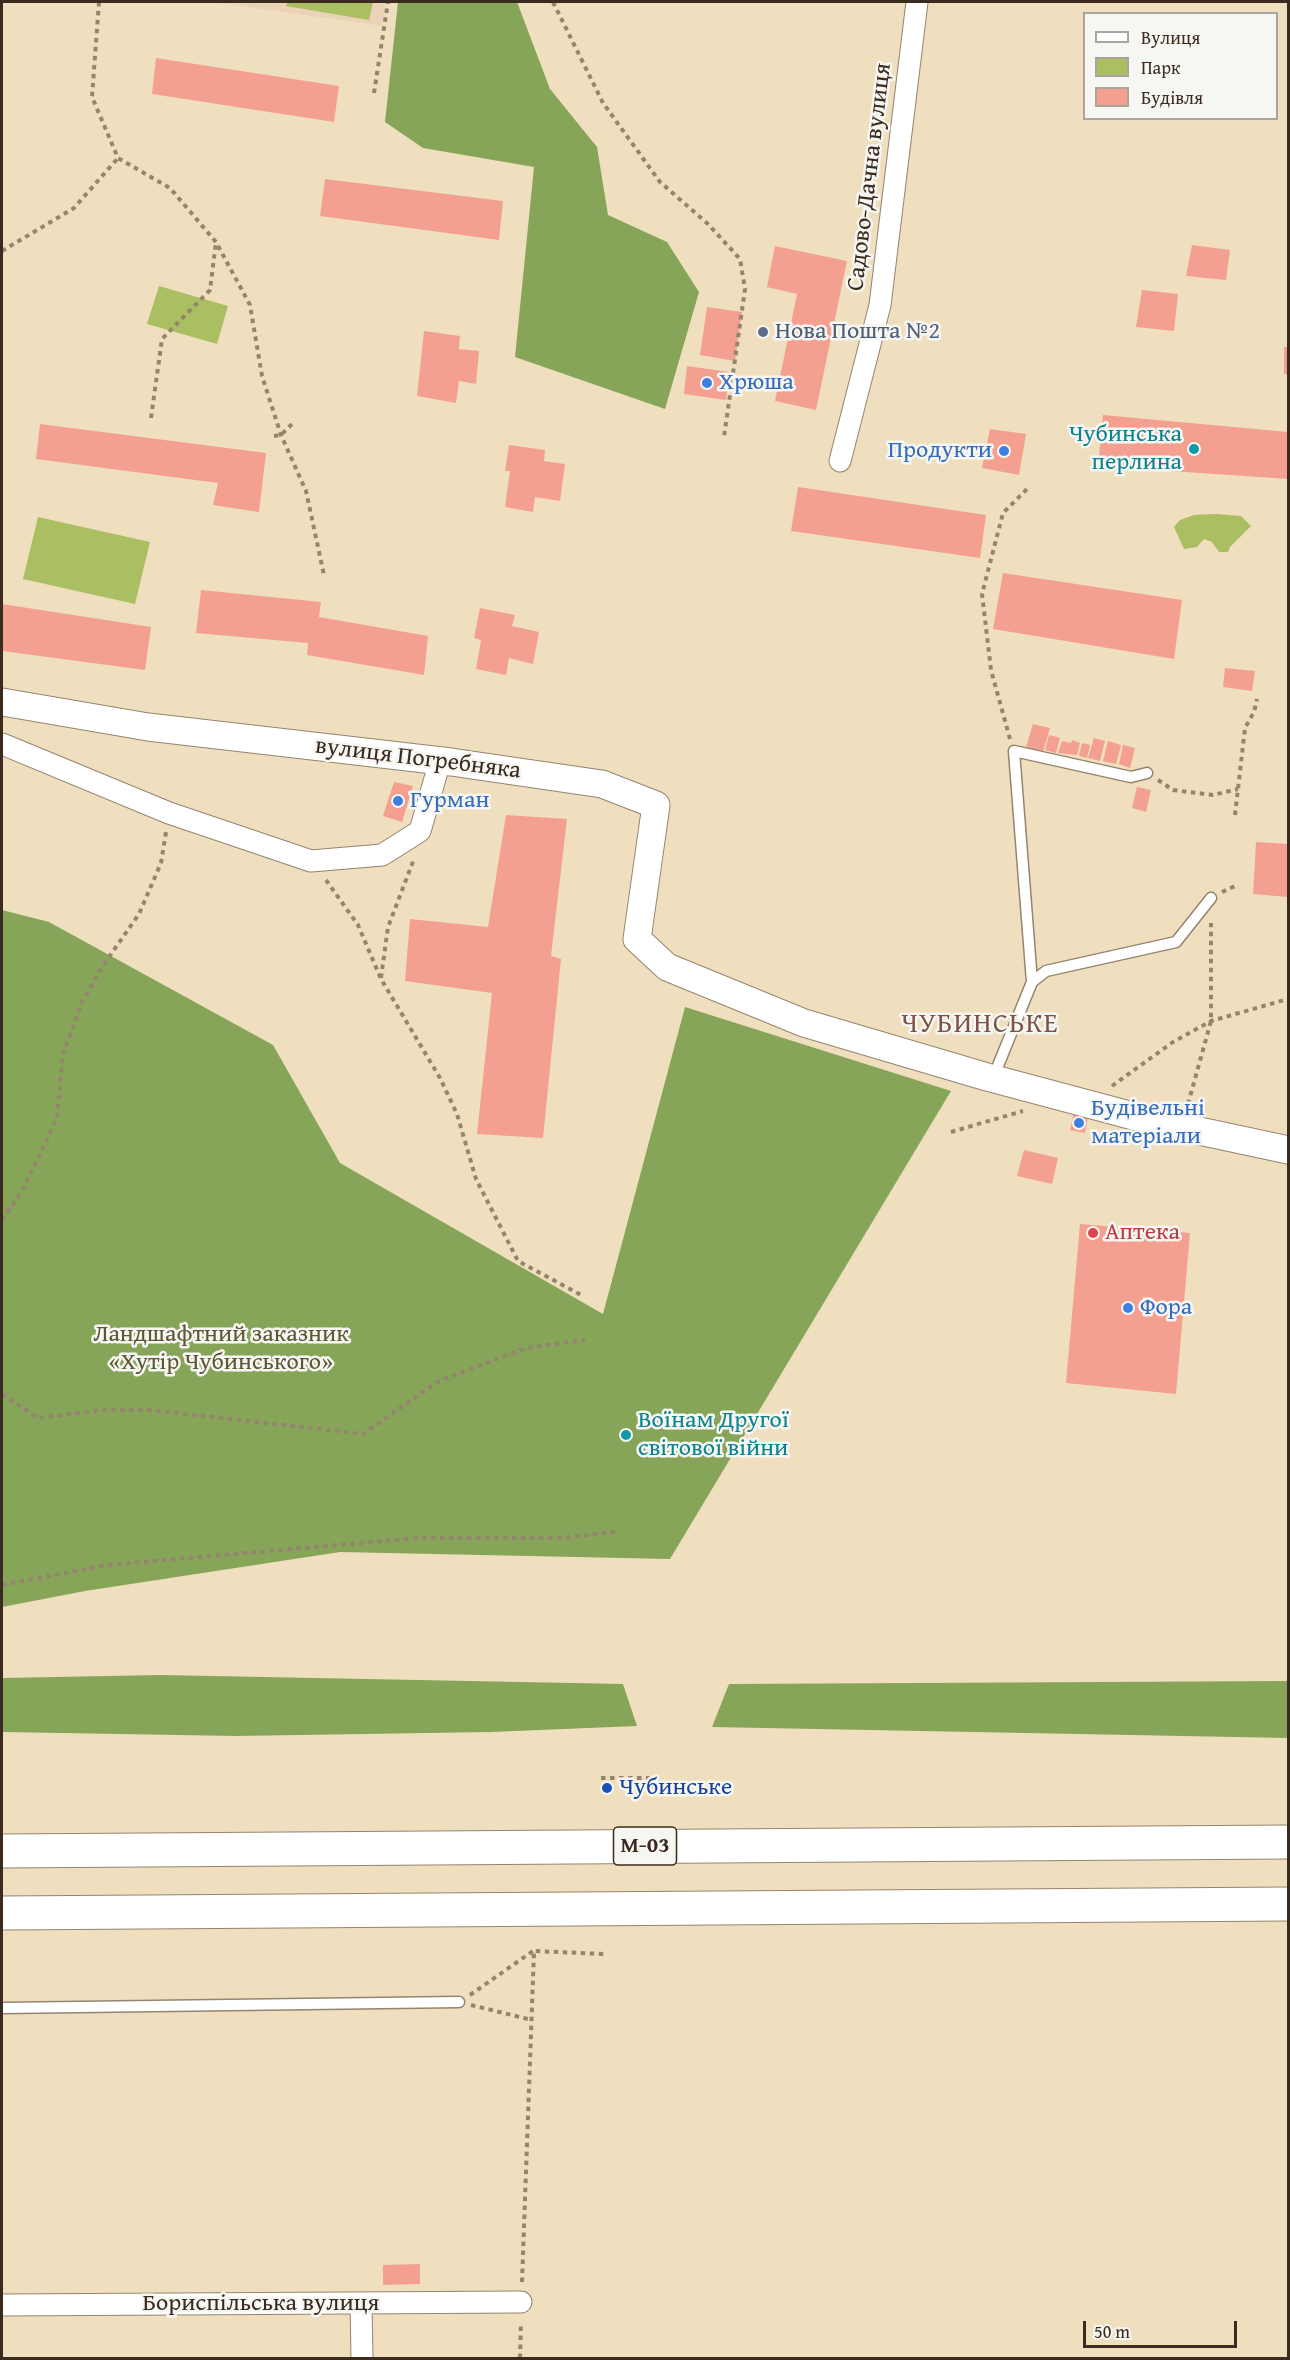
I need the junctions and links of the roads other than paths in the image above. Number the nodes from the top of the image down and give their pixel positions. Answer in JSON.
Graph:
{"nodes":[{"id":1,"x":917,"y":2,"type":"edge"},
{"id":2,"x":840,"y":461,"type":"dead end"},
{"id":3,"x":2,"y":702,"type":"edge"},
{"id":4,"x":2,"y":744,"type":"edge"},
{"id":5,"x":440,"y":761,"type":"junction"},
{"id":6,"x":1147,"y":773,"type":"road end"},
{"id":7,"x":1211,"y":898,"type":"road end"},
{"id":8,"x":1032,"y":982,"type":"junction"},
{"id":9,"x":993,"y":1079,"type":"junction"},
{"id":10,"x":1288,"y":1150,"type":"edge"},
{"id":11,"x":1288,"y":1842,"type":"edge"},
{"id":12,"x":2,"y":1851,"type":"edge"},
{"id":13,"x":1288,"y":1904,"type":"edge"},
{"id":14,"x":2,"y":1913,"type":"edge"},
{"id":15,"x":459,"y":2002,"type":"road end"},
{"id":16,"x":2,"y":2008,"type":"edge"},
{"id":17,"x":521,"y":2302,"type":"road end"},
{"id":18,"x":361,"y":2304,"type":"junction"},
{"id":19,"x":2,"y":2305,"type":"edge"},
{"id":20,"x":362,"y":2358,"type":"edge"}],
"edges":[{"from":1,"to":2,"type":"street","name":"Садово-Дачна вулиця"},
{"from":3,"to":5,"type":"street","name":"вулиця Погребняка"},
{"from":4,"to":5,"type":"street"},
{"from":5,"to":9,"type":"street","name":"вулиця Погребняка"},
{"from":6,"to":8,"type":"lane"},
{"from":7,"to":8,"type":"lane"},
{"from":8,"to":9,"type":"lane"},
{"from":9,"to":10,"type":"street"},
{"from":11,"to":12,"type":"highway","number":"М-03"},
{"from":13,"to":14,"type":"highway"},
{"from":15,"to":16,"type":"lane"},
{"from":17,"to":18,"type":"street","name":"Бориспільська вулиця"},
{"from":18,"to":19,"type":"street","name":"Бориспільська вулиця"},
{"from":18,"to":20,"type":"street"}]}
